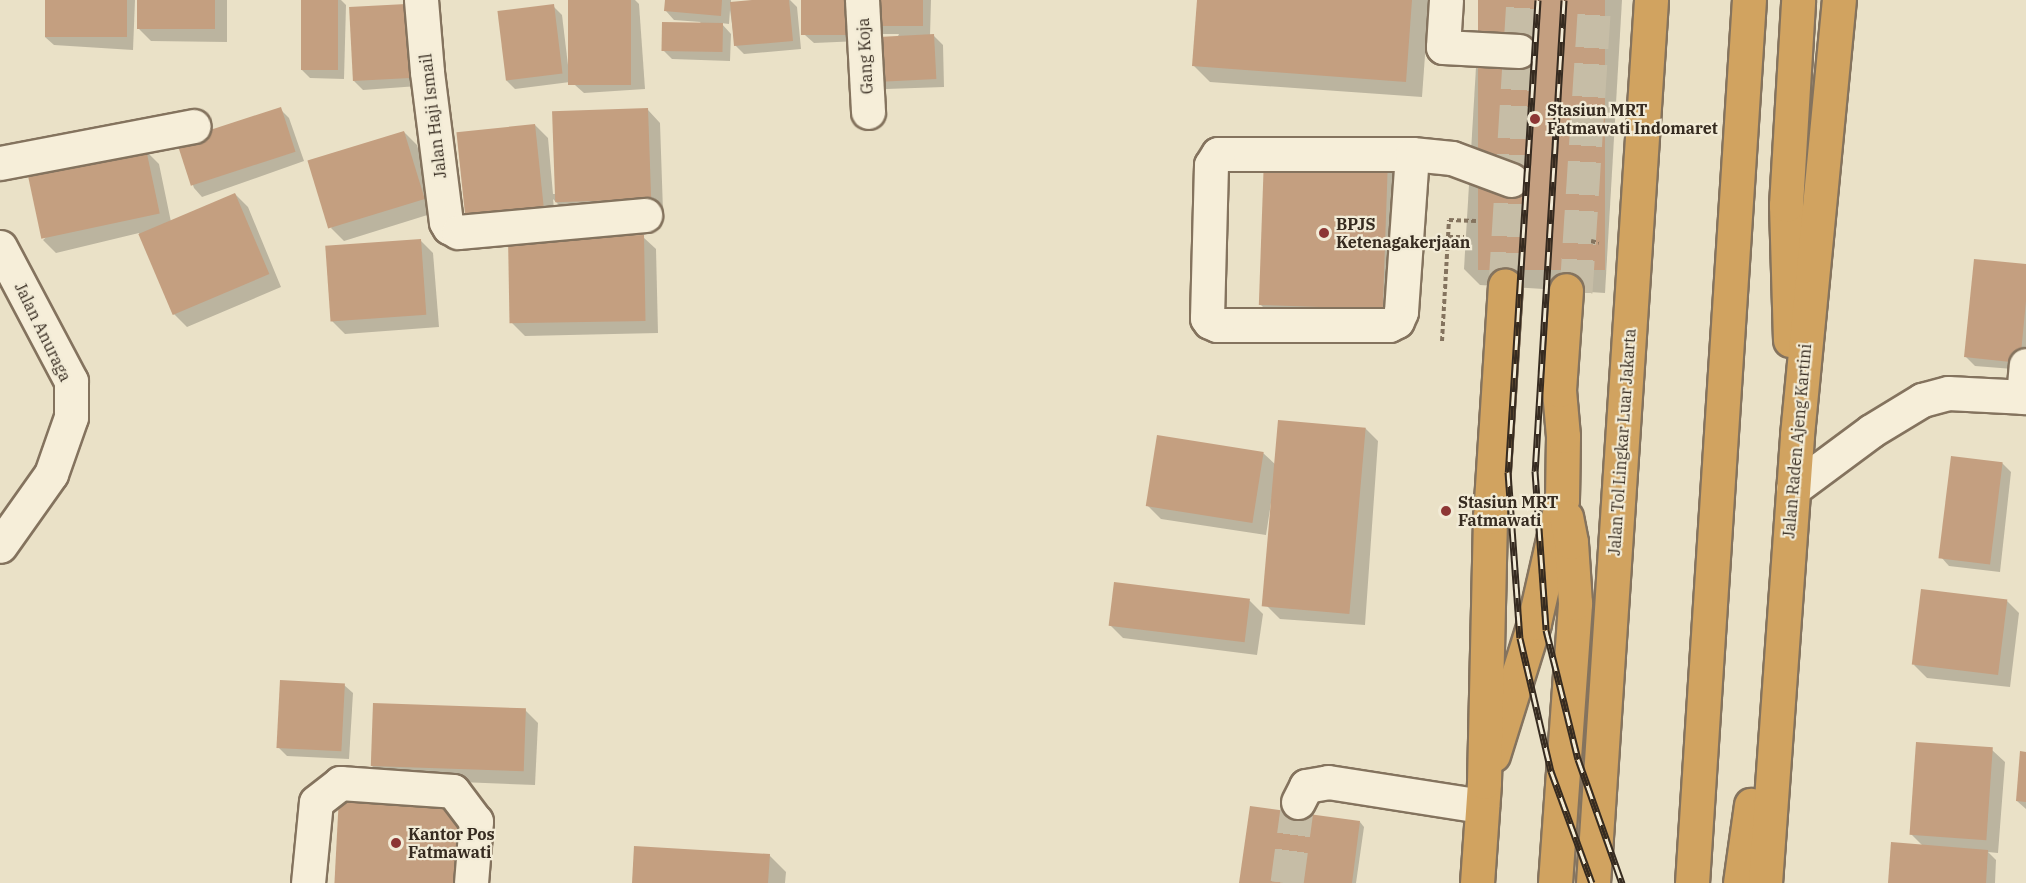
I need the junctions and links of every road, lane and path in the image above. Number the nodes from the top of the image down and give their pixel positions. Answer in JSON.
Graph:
{"nodes":[{"id":1,"x":421,"y":0,"type":"edge"},
{"id":2,"x":862,"y":0,"type":"edge"},
{"id":3,"x":1446,"y":0,"type":"edge"},
{"id":4,"x":1651,"y":0,"type":"edge"},
{"id":5,"x":1749,"y":0,"type":"edge"},
{"id":6,"x":1798,"y":0,"type":"edge"},
{"id":7,"x":1839,"y":0,"type":"edge"},
{"id":8,"x":1519,"y":51,"type":"dead end"},
{"id":9,"x":868,"y":112,"type":"dead end"},
{"id":10,"x":194,"y":126,"type":"dead end"},
{"id":11,"x":1412,"y":154,"type":"junction"},
{"id":12,"x":0,"y":163,"type":"edge"},
{"id":13,"x":1511,"y":180,"type":"dead end"},
{"id":14,"x":645,"y":215,"type":"dead end"},
{"id":15,"x":1476,"y":221,"type":"dead end"},
{"id":16,"x":1448,"y":237,"type":"junction"},
{"id":17,"x":1464,"y":237,"type":"dead end"},
{"id":18,"x":1591,"y":240,"type":"dead end"},
{"id":19,"x":1599,"y":241,"type":"dead end"},
{"id":20,"x":0,"y":247,"type":"edge"},
{"id":21,"x":1505,"y":285,"type":"tunnel mouth"},
{"id":22,"x":1571,"y":291,"type":"tunnel mouth"},
{"id":23,"x":1442,"y":341,"type":"dead end"},
{"id":24,"x":2026,"y":365,"type":"edge"},
{"id":25,"x":2025,"y":397,"type":"edge"},
{"id":26,"x":1797,"y":435,"type":"junction"},
{"id":27,"x":1793,"y":489,"type":"junction"},
{"id":28,"x":1562,"y":500,"type":"junction"},
{"id":29,"x":0,"y":546,"type":"edge"},
{"id":30,"x":1787,"y":572,"type":"junction"},
{"id":31,"x":1483,"y":794,"type":"junction"},
{"id":32,"x":1298,"y":802,"type":"tunnel mouth"},
{"id":33,"x":308,"y":883,"type":"edge"},
{"id":34,"x":471,"y":883,"type":"edge"},
{"id":35,"x":1477,"y":883,"type":"edge"},
{"id":36,"x":1555,"y":883,"type":"edge"},
{"id":37,"x":1593,"y":883,"type":"edge"},
{"id":38,"x":1692,"y":883,"type":"edge"},
{"id":39,"x":1740,"y":883,"type":"edge"},
{"id":40,"x":1766,"y":883,"type":"edge"}],
"edges":[{"from":1,"to":14,"type":"street","name":"Jalan Haji Ismail"},
{"from":2,"to":9,"type":"street","name":"Gang Koja"},
{"from":3,"to":8,"type":"street"},
{"from":4,"to":37,"type":"highway","name":"Jalan Tol Lingkar Luar Jakarta"},
{"from":5,"to":38,"type":"highway"},
{"from":6,"to":26,"type":"highway"},
{"from":7,"to":26,"type":"highway","name":"Jalan Raden Ajeng Kartini"},
{"from":10,"to":12,"type":"street"},
{"from":11,"to":11,"type":"street"},
{"from":11,"to":13,"type":"street"},
{"from":15,"to":16,"type":"path"},
{"from":16,"to":17,"type":"path"},
{"from":16,"to":23,"type":"path"},
{"from":18,"to":19,"type":"path"},
{"from":20,"to":29,"type":"street","name":"Jalan Anuraga"},
{"from":21,"to":31,"type":"highway"},
{"from":22,"to":28,"type":"highway"},
{"from":24,"to":25,"type":"street"},
{"from":25,"to":27,"type":"street"},
{"from":26,"to":27,"type":"highway","name":"Jalan Raden Ajeng Kartini"},
{"from":27,"to":30,"type":"highway","name":"Jalan Raden Ajeng Kartini"},
{"from":28,"to":31,"type":"highway"},
{"from":28,"to":36,"type":"highway"},
{"from":30,"to":39,"type":"highway"},
{"from":30,"to":40,"type":"highway","name":"Jalan Raden Ajeng Kartini"},
{"from":31,"to":32,"type":"street"},
{"from":31,"to":35,"type":"highway"},
{"from":33,"to":34,"type":"street"}]}
